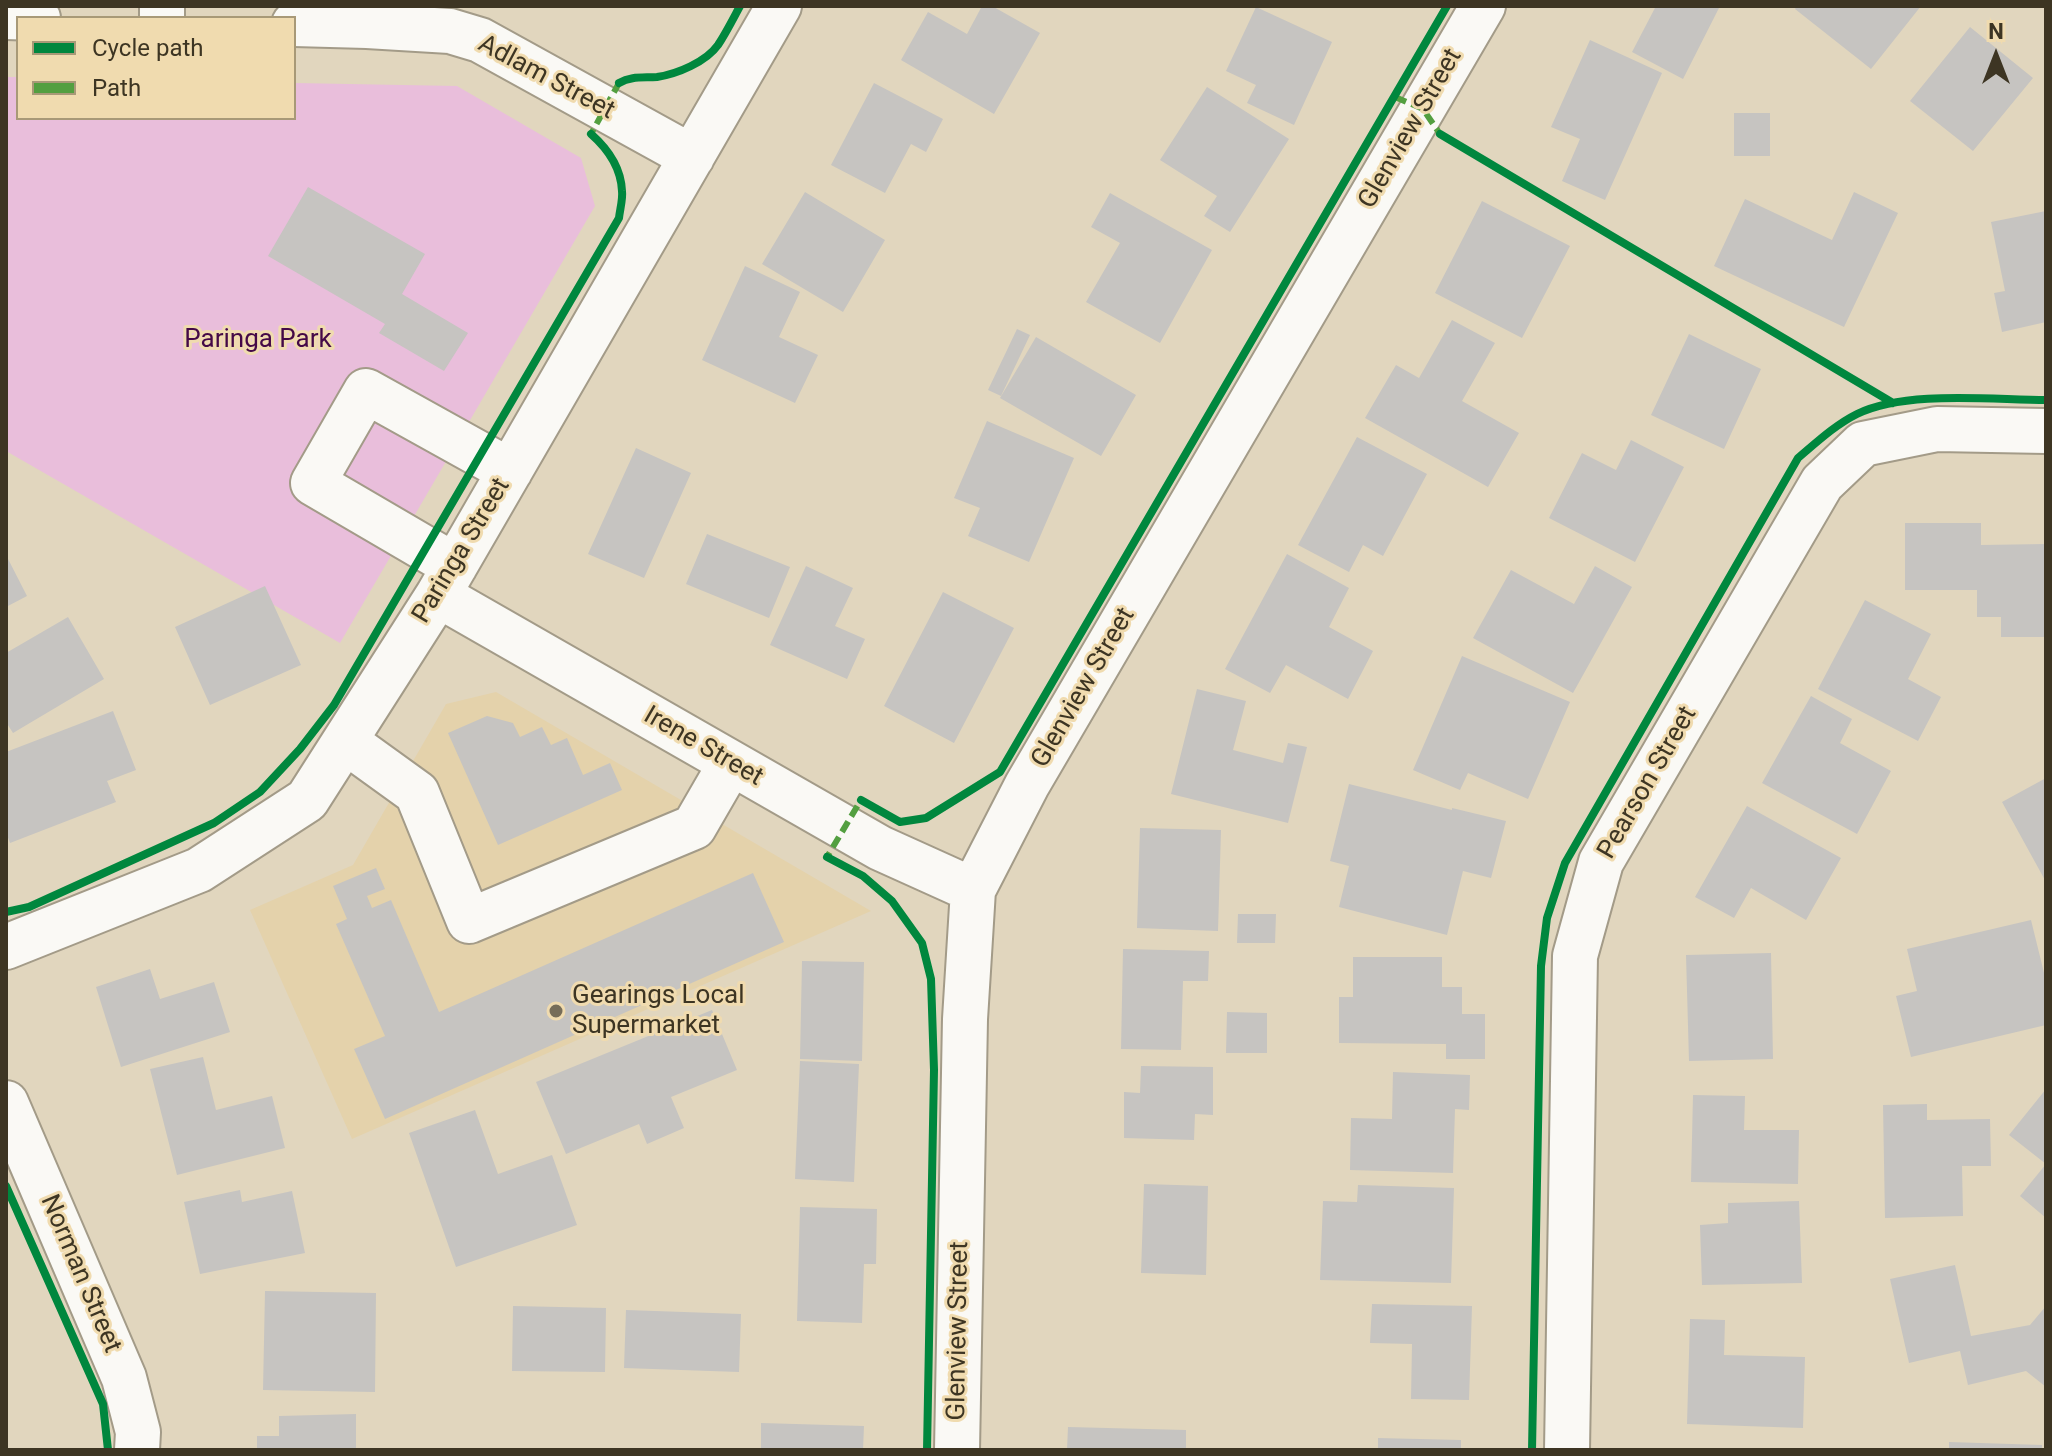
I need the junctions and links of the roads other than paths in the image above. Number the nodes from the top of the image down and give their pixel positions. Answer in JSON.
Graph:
{"nodes":[{"id":1,"x":779,"y":6,"type":"edge"},
{"id":2,"x":1483,"y":6,"type":"edge"},
{"id":3,"x":296,"y":24,"type":"edge"},
{"id":4,"x":692,"y":157,"type":"junction"},
{"id":5,"x":2046,"y":431,"type":"edge"},
{"id":6,"x":510,"y":471,"type":"junction"},
{"id":7,"x":446,"y":581,"type":"junction"},
{"id":8,"x":345,"y":741,"type":"junction"},
{"id":9,"x":731,"y":763,"type":"junction"},
{"id":10,"x":973,"y":890,"type":"junction"},
{"id":11,"x":6,"y":947,"type":"edge"},
{"id":12,"x":6,"y":1103,"type":"edge"},
{"id":13,"x":137,"y":1450,"type":"edge"},
{"id":14,"x":957,"y":1450,"type":"edge"},
{"id":15,"x":1567,"y":1450,"type":"edge"}],
"edges":[{"from":1,"to":4,"type":"street","name":"Paringa Street"},
{"from":2,"to":10,"type":"street","name":"Glenview Street"},
{"from":3,"to":4,"type":"street","name":"Adlam Street"},
{"from":4,"to":6,"type":"street","name":"Paringa Street"},
{"from":5,"to":15,"type":"street","name":"Pearson Street"},
{"from":6,"to":7,"type":"street","name":"Paringa Street"},
{"from":6,"to":7,"type":"street","name":"Irene Street"},
{"from":7,"to":8,"type":"street","name":"Paringa Street"},
{"from":7,"to":9,"type":"street","name":"Irene Street"},
{"from":8,"to":9,"type":"street"},
{"from":8,"to":11,"type":"street","name":"Paringa Street"},
{"from":9,"to":10,"type":"street","name":"Irene Street"},
{"from":10,"to":14,"type":"street","name":"Glenview Street"},
{"from":12,"to":13,"type":"street","name":"Norman Street"}]}
